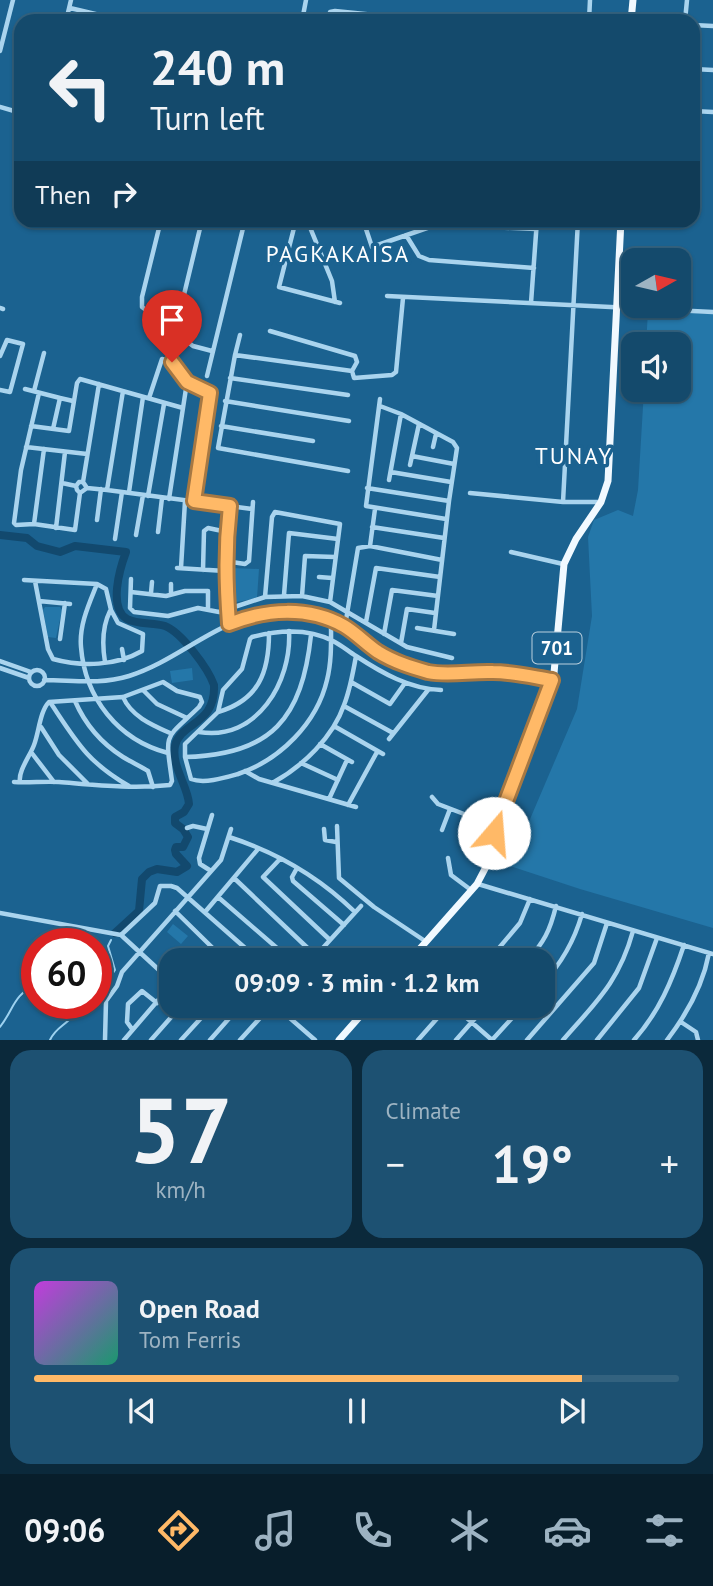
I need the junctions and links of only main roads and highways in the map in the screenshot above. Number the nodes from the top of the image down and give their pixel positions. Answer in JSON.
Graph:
{"nodes":[{"id":1,"x":621,"y":228,"type":"edge"},
{"id":2,"x":421,"y":948,"type":"edge"},
{"id":3,"x":358,"y":1018,"type":"edge"},
{"id":4,"x":339,"y":1040,"type":"edge"}],
"edges":[{"from":1,"to":2,"type":"main road","number":"701"},
{"from":3,"to":4,"type":"main road"}]}
